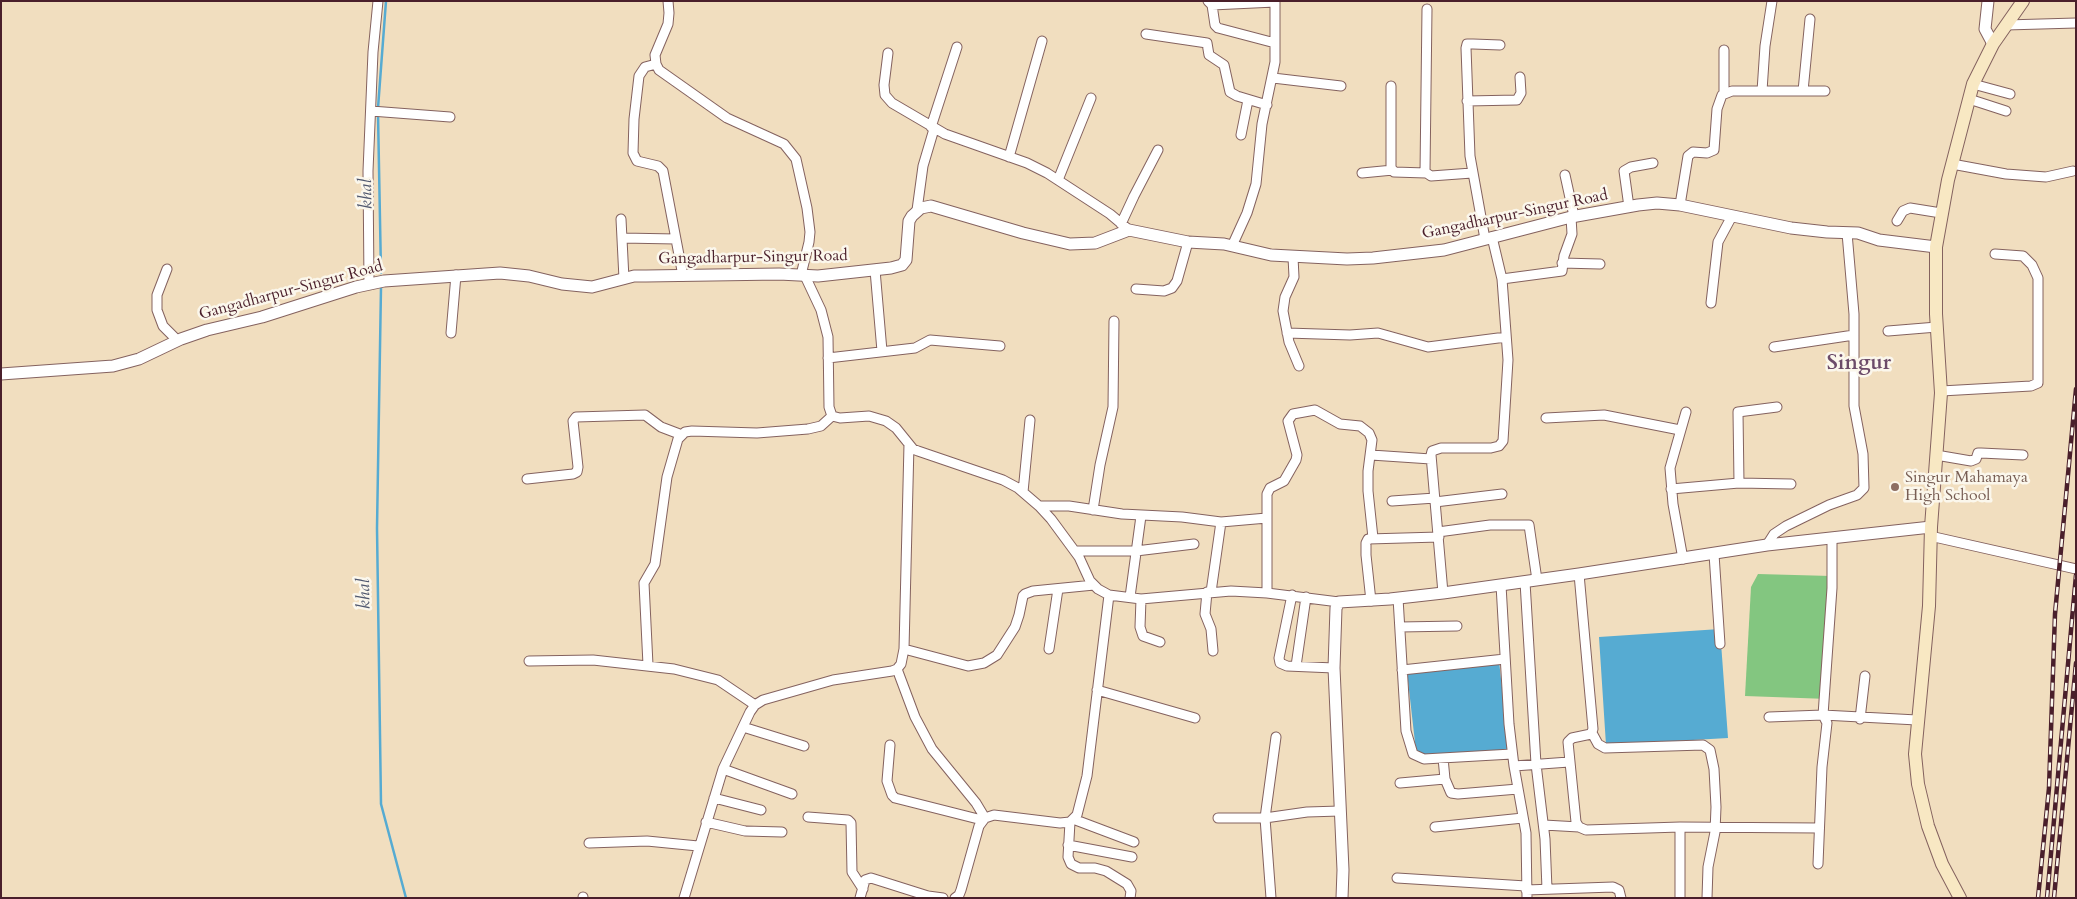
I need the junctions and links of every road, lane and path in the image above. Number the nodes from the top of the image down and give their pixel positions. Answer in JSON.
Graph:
{"nodes":[{"id":1,"x":378,"y":1,"type":"edge"},
{"id":2,"x":668,"y":1,"type":"edge"},
{"id":3,"x":1772,"y":1,"type":"edge"},
{"id":4,"x":1988,"y":1,"type":"edge"},
{"id":5,"x":2023,"y":1,"type":"edge"},
{"id":6,"x":1275,"y":2,"type":"edge"},
{"id":7,"x":1210,"y":3,"type":"edge"},
{"id":8,"x":1427,"y":9,"type":"dead end"},
{"id":9,"x":1810,"y":19,"type":"dead end"},
{"id":10,"x":2076,"y":23,"type":"edge"},
{"id":11,"x":2006,"y":25,"type":"junction"},
{"id":12,"x":1146,"y":34,"type":"dead end"},
{"id":13,"x":1042,"y":41,"type":"dead end"},
{"id":14,"x":1275,"y":43,"type":"junction"},
{"id":15,"x":1993,"y":44,"type":"junction"},
{"id":16,"x":1500,"y":45,"type":"dead end"},
{"id":17,"x":957,"y":47,"type":"dead end"},
{"id":18,"x":1724,"y":50,"type":"dead end"},
{"id":19,"x":888,"y":53,"type":"dead end"},
{"id":20,"x":656,"y":64,"type":"junction"},
{"id":21,"x":1520,"y":77,"type":"dead end"},
{"id":22,"x":1273,"y":78,"type":"junction"},
{"id":23,"x":1974,"y":84,"type":"junction"},
{"id":24,"x":1341,"y":86,"type":"dead end"},
{"id":25,"x":1390,"y":86,"type":"dead end"},
{"id":26,"x":1762,"y":91,"type":"junction"},
{"id":27,"x":1803,"y":91,"type":"junction"},
{"id":28,"x":1825,"y":91,"type":"dead end"},
{"id":29,"x":1724,"y":94,"type":"junction"},
{"id":30,"x":2010,"y":94,"type":"dead end"},
{"id":31,"x":1091,"y":98,"type":"dead end"},
{"id":32,"x":1969,"y":99,"type":"junction"},
{"id":33,"x":1248,"y":100,"type":"junction"},
{"id":34,"x":1467,"y":101,"type":"junction"},
{"id":35,"x":1267,"y":105,"type":"junction"},
{"id":36,"x":371,"y":111,"type":"junction"},
{"id":37,"x":2006,"y":111,"type":"dead end"},
{"id":38,"x":450,"y":117,"type":"dead end"},
{"id":39,"x":932,"y":128,"type":"junction"},
{"id":40,"x":1241,"y":135,"type":"dead end"},
{"id":41,"x":1158,"y":150,"type":"dead end"},
{"id":42,"x":1009,"y":157,"type":"junction"},
{"id":43,"x":1653,"y":163,"type":"dead end"},
{"id":44,"x":1952,"y":164,"type":"junction"},
{"id":45,"x":1393,"y":170,"type":"junction"},
{"id":46,"x":2074,"y":171,"type":"dead end"},
{"id":47,"x":1362,"y":173,"type":"dead end"},
{"id":48,"x":1426,"y":173,"type":"junction"},
{"id":49,"x":1472,"y":173,"type":"junction"},
{"id":50,"x":1565,"y":175,"type":"dead end"},
{"id":51,"x":1058,"y":180,"type":"junction"},
{"id":52,"x":1680,"y":205,"type":"junction"},
{"id":53,"x":1629,"y":206,"type":"junction"},
{"id":54,"x":917,"y":210,"type":"junction"},
{"id":55,"x":1941,"y":213,"type":"junction"},
{"id":56,"x":1572,"y":216,"type":"junction"},
{"id":57,"x":1732,"y":216,"type":"junction"},
{"id":58,"x":621,"y":219,"type":"dead end"},
{"id":59,"x":1897,"y":222,"type":"dead end"},
{"id":60,"x":1125,"y":227,"type":"junction"},
{"id":61,"x":1847,"y":233,"type":"junction"},
{"id":62,"x":622,"y":238,"type":"junction"},
{"id":63,"x":1489,"y":238,"type":"junction"},
{"id":64,"x":676,"y":239,"type":"junction"},
{"id":65,"x":1188,"y":242,"type":"junction"},
{"id":66,"x":1232,"y":246,"type":"junction"},
{"id":67,"x":1936,"y":246,"type":"junction"},
{"id":68,"x":1995,"y":254,"type":"dead end"},
{"id":69,"x":1293,"y":257,"type":"junction"},
{"id":70,"x":1562,"y":263,"type":"junction"},
{"id":71,"x":1600,"y":264,"type":"dead end"},
{"id":72,"x":166,"y":269,"type":"dead end"},
{"id":73,"x":875,"y":270,"type":"junction"},
{"id":74,"x":456,"y":275,"type":"junction"},
{"id":75,"x":803,"y":275,"type":"junction"},
{"id":76,"x":683,"y":276,"type":"junction"},
{"id":77,"x":624,"y":279,"type":"junction"},
{"id":78,"x":1502,"y":279,"type":"junction"},
{"id":79,"x":369,"y":284,"type":"junction"},
{"id":80,"x":1136,"y":289,"type":"dead end"},
{"id":81,"x":1711,"y":303,"type":"dead end"},
{"id":82,"x":1114,"y":321,"type":"dead end"},
{"id":83,"x":1937,"y":327,"type":"junction"},
{"id":84,"x":1888,"y":331,"type":"dead end"},
{"id":85,"x":451,"y":333,"type":"dead end"},
{"id":86,"x":1287,"y":333,"type":"junction"},
{"id":87,"x":1854,"y":335,"type":"junction"},
{"id":88,"x":1506,"y":337,"type":"junction"},
{"id":89,"x":178,"y":340,"type":"junction"},
{"id":90,"x":1000,"y":346,"type":"dead end"},
{"id":91,"x":1774,"y":347,"type":"dead end"},
{"id":92,"x":882,"y":351,"type":"junction"},
{"id":93,"x":828,"y":358,"type":"junction"},
{"id":94,"x":1299,"y":366,"type":"dead end"},
{"id":95,"x":1,"y":374,"type":"edge"},
{"id":96,"x":1941,"y":391,"type":"junction"},
{"id":97,"x":1777,"y":407,"type":"dead end"},
{"id":98,"x":1686,"y":412,"type":"dead end"},
{"id":99,"x":832,"y":416,"type":"junction"},
{"id":100,"x":1546,"y":418,"type":"dead end"},
{"id":101,"x":1030,"y":420,"type":"dead end"},
{"id":102,"x":1680,"y":430,"type":"junction"},
{"id":103,"x":682,"y":435,"type":"junction"},
{"id":104,"x":909,"y":444,"type":"junction"},
{"id":105,"x":1371,"y":455,"type":"junction"},
{"id":106,"x":1936,"y":455,"type":"junction"},
{"id":107,"x":2023,"y":455,"type":"dead end"},
{"id":108,"x":1432,"y":459,"type":"junction"},
{"id":109,"x":528,"y":479,"type":"dead end"},
{"id":110,"x":1739,"y":483,"type":"junction"},
{"id":111,"x":1791,"y":484,"type":"dead end"},
{"id":112,"x":1671,"y":489,"type":"junction"},
{"id":113,"x":1023,"y":492,"type":"junction"},
{"id":114,"x":1502,"y":494,"type":"dead end"},
{"id":115,"x":1435,"y":500,"type":"junction"},
{"id":116,"x":1392,"y":502,"type":"dead end"},
{"id":117,"x":1039,"y":506,"type":"junction"},
{"id":118,"x":1093,"y":510,"type":"junction"},
{"id":119,"x":1141,"y":516,"type":"junction"},
{"id":120,"x":1267,"y":518,"type":"junction"},
{"id":121,"x":1221,"y":522,"type":"junction"},
{"id":122,"x":1930,"y":531,"type":"junction"},
{"id":123,"x":1439,"y":534,"type":"junction"},
{"id":124,"x":1373,"y":538,"type":"junction"},
{"id":125,"x":1832,"y":538,"type":"junction"},
{"id":126,"x":1194,"y":544,"type":"dead end"},
{"id":127,"x":1767,"y":545,"type":"junction"},
{"id":128,"x":1075,"y":551,"type":"junction"},
{"id":129,"x":1136,"y":551,"type":"junction"},
{"id":130,"x":1714,"y":554,"type":"junction"},
{"id":131,"x":1683,"y":559,"type":"junction"},
{"id":132,"x":2076,"y":569,"type":"edge"},
{"id":133,"x":1580,"y":574,"type":"junction"},
{"id":134,"x":1537,"y":580,"type":"junction"},
{"id":135,"x":1525,"y":582,"type":"junction"},
{"id":136,"x":1094,"y":585,"type":"junction"},
{"id":137,"x":1501,"y":585,"type":"junction"},
{"id":138,"x":1058,"y":589,"type":"junction"},
{"id":139,"x":1209,"y":592,"type":"junction"},
{"id":140,"x":1267,"y":593,"type":"junction"},
{"id":141,"x":1443,"y":593,"type":"junction"},
{"id":142,"x":1109,"y":595,"type":"junction"},
{"id":143,"x":1292,"y":595,"type":"junction"},
{"id":144,"x":1306,"y":597,"type":"junction"},
{"id":145,"x":1130,"y":598,"type":"junction"},
{"id":146,"x":1141,"y":598,"type":"junction"},
{"id":147,"x":1398,"y":598,"type":"junction"},
{"id":148,"x":1370,"y":601,"type":"junction"},
{"id":149,"x":1339,"y":602,"type":"junction"},
{"id":150,"x":1458,"y":626,"type":"dead end"},
{"id":151,"x":1400,"y":627,"type":"junction"},
{"id":152,"x":1160,"y":642,"type":"dead end"},
{"id":153,"x":1720,"y":644,"type":"dead end"},
{"id":154,"x":904,"y":649,"type":"junction"},
{"id":155,"x":1049,"y":649,"type":"dead end"},
{"id":156,"x":1213,"y":651,"type":"dead end"},
{"id":157,"x":1505,"y":659,"type":"junction"},
{"id":158,"x":528,"y":661,"type":"dead end"},
{"id":159,"x":648,"y":665,"type":"junction"},
{"id":160,"x":1296,"y":666,"type":"junction"},
{"id":161,"x":1334,"y":668,"type":"junction"},
{"id":162,"x":897,"y":669,"type":"junction"},
{"id":163,"x":1402,"y":670,"type":"junction"},
{"id":164,"x":1865,"y":676,"type":"dead end"},
{"id":165,"x":1097,"y":690,"type":"junction"},
{"id":166,"x":755,"y":705,"type":"junction"},
{"id":167,"x":1823,"y":715,"type":"junction"},
{"id":168,"x":1769,"y":717,"type":"dead end"},
{"id":169,"x":1195,"y":718,"type":"dead end"},
{"id":170,"x":1860,"y":719,"type":"junction"},
{"id":171,"x":1917,"y":720,"type":"junction"},
{"id":172,"x":743,"y":727,"type":"junction"},
{"id":173,"x":1592,"y":733,"type":"junction"},
{"id":174,"x":1276,"y":737,"type":"dead end"},
{"id":175,"x":890,"y":745,"type":"dead end"},
{"id":176,"x":804,"y":746,"type":"dead end"},
{"id":177,"x":1512,"y":754,"type":"junction"},
{"id":178,"x":1443,"y":758,"type":"junction"},
{"id":179,"x":1569,"y":762,"type":"junction"},
{"id":180,"x":1536,"y":764,"type":"junction"},
{"id":181,"x":1514,"y":766,"type":"junction"},
{"id":182,"x":723,"y":769,"type":"junction"},
{"id":183,"x":1444,"y":779,"type":"junction"},
{"id":184,"x":1400,"y":783,"type":"dead end"},
{"id":185,"x":1518,"y":789,"type":"junction"},
{"id":186,"x":792,"y":794,"type":"dead end"},
{"id":187,"x":714,"y":798,"type":"junction"},
{"id":188,"x":761,"y":810,"type":"dead end"},
{"id":189,"x":1340,"y":812,"type":"junction"},
{"id":190,"x":808,"y":817,"type":"dead end"},
{"id":191,"x":1218,"y":818,"type":"dead end"},
{"id":192,"x":1265,"y":818,"type":"junction"},
{"id":193,"x":1523,"y":818,"type":"junction"},
{"id":194,"x":983,"y":819,"type":"junction"},
{"id":195,"x":1072,"y":821,"type":"junction"},
{"id":196,"x":706,"y":822,"type":"junction"},
{"id":197,"x":1544,"y":825,"type":"junction"},
{"id":198,"x":1435,"y":827,"type":"dead end"},
{"id":199,"x":1579,"y":827,"type":"junction"},
{"id":200,"x":1680,"y":827,"type":"junction"},
{"id":201,"x":1715,"y":827,"type":"junction"},
{"id":202,"x":1819,"y":828,"type":"junction"},
{"id":203,"x":782,"y":832,"type":"dead end"},
{"id":204,"x":1134,"y":842,"type":"dead end"},
{"id":205,"x":589,"y":843,"type":"dead end"},
{"id":206,"x":1068,"y":845,"type":"junction"},
{"id":207,"x":698,"y":846,"type":"junction"},
{"id":208,"x":1132,"y":857,"type":"dead end"},
{"id":209,"x":1818,"y":864,"type":"dead end"},
{"id":210,"x":1397,"y":878,"type":"dead end"},
{"id":211,"x":1547,"y":889,"type":"junction"},
{"id":212,"x":1526,"y":891,"type":"edge"},
{"id":213,"x":862,"y":893,"type":"edge"},
{"id":214,"x":684,"y":898,"type":"edge"},
{"id":215,"x":943,"y":898,"type":"edge"},
{"id":216,"x":956,"y":898,"type":"edge"},
{"id":217,"x":1130,"y":898,"type":"edge"},
{"id":218,"x":1271,"y":898,"type":"edge"},
{"id":219,"x":1342,"y":898,"type":"edge"},
{"id":220,"x":1621,"y":898,"type":"edge"},
{"id":221,"x":1680,"y":898,"type":"edge"},
{"id":222,"x":1707,"y":898,"type":"edge"},
{"id":223,"x":1960,"y":898,"type":"edge"}],
"edges":[{"from":1,"to":36,"type":"street"},
{"from":2,"to":20,"type":"street"},
{"from":3,"to":26,"type":"street"},
{"from":4,"to":15,"type":"street"},
{"from":5,"to":11,"type":"main road"},
{"from":6,"to":7,"type":"street"},
{"from":6,"to":14,"type":"street"},
{"from":7,"to":14,"type":"street"},
{"from":8,"to":48,"type":"street"},
{"from":9,"to":27,"type":"street"},
{"from":10,"to":11,"type":"street"},
{"from":11,"to":15,"type":"main road"},
{"from":12,"to":33,"type":"street"},
{"from":13,"to":42,"type":"street"},
{"from":14,"to":22,"type":"street"},
{"from":15,"to":23,"type":"main road"},
{"from":16,"to":34,"type":"street"},
{"from":17,"to":39,"type":"street"},
{"from":18,"to":29,"type":"street"},
{"from":19,"to":39,"type":"street"},
{"from":20,"to":64,"type":"street"},
{"from":20,"to":75,"type":"street"},
{"from":21,"to":34,"type":"street"},
{"from":22,"to":24,"type":"street"},
{"from":22,"to":35,"type":"street"},
{"from":23,"to":30,"type":"street"},
{"from":23,"to":32,"type":"main road"},
{"from":25,"to":45,"type":"street"},
{"from":26,"to":27,"type":"street"},
{"from":26,"to":29,"type":"street"},
{"from":27,"to":28,"type":"street"},
{"from":29,"to":52,"type":"street"},
{"from":31,"to":51,"type":"street"},
{"from":32,"to":37,"type":"street"},
{"from":32,"to":44,"type":"main road"},
{"from":33,"to":35,"type":"street"},
{"from":33,"to":40,"type":"street"},
{"from":34,"to":49,"type":"street"},
{"from":35,"to":66,"type":"street"},
{"from":36,"to":38,"type":"street"},
{"from":36,"to":79,"type":"street"},
{"from":39,"to":42,"type":"street"},
{"from":39,"to":54,"type":"street"},
{"from":41,"to":60,"type":"street"},
{"from":42,"to":51,"type":"street"},
{"from":43,"to":53,"type":"street"},
{"from":44,"to":46,"type":"street"},
{"from":44,"to":55,"type":"main road"},
{"from":45,"to":47,"type":"street"},
{"from":45,"to":48,"type":"street"},
{"from":48,"to":49,"type":"street"},
{"from":49,"to":63,"type":"street"},
{"from":50,"to":56,"type":"street"},
{"from":51,"to":60,"type":"street"},
{"from":52,"to":53,"type":"street","name":"Gangadharpur-Singur Road"},
{"from":52,"to":57,"type":"street","name":"Gangadharpur-Singur Road"},
{"from":53,"to":56,"type":"street","name":"Gangadharpur-Singur Road"},
{"from":54,"to":60,"type":"street"},
{"from":54,"to":73,"type":"street","name":"Gangadharpur-Singur Road"},
{"from":55,"to":59,"type":"street"},
{"from":55,"to":67,"type":"main road"},
{"from":56,"to":63,"type":"street","name":"Gangadharpur-Singur Road"},
{"from":56,"to":70,"type":"street"},
{"from":57,"to":61,"type":"street","name":"Gangadharpur-Singur Road"},
{"from":57,"to":81,"type":"street"},
{"from":58,"to":62,"type":"street"},
{"from":60,"to":65,"type":"street","name":"Gangadharpur-Singur Road"},
{"from":61,"to":67,"type":"street","name":"Gangadharpur-Singur Road"},
{"from":61,"to":87,"type":"street"},
{"from":62,"to":64,"type":"street"},
{"from":62,"to":77,"type":"street"},
{"from":63,"to":69,"type":"street","name":"Gangadharpur-Singur Road"},
{"from":63,"to":78,"type":"street"},
{"from":64,"to":76,"type":"street"},
{"from":65,"to":66,"type":"street","name":"Gangadharpur-Singur Road"},
{"from":65,"to":80,"type":"street"},
{"from":66,"to":69,"type":"street","name":"Gangadharpur-Singur Road"},
{"from":67,"to":83,"type":"main road"},
{"from":68,"to":96,"type":"street"},
{"from":69,"to":86,"type":"street"},
{"from":70,"to":71,"type":"street"},
{"from":70,"to":78,"type":"street"},
{"from":72,"to":89,"type":"street"},
{"from":73,"to":75,"type":"street","name":"Gangadharpur-Singur Road"},
{"from":73,"to":92,"type":"street"},
{"from":74,"to":77,"type":"street","name":"Gangadharpur-Singur Road"},
{"from":74,"to":79,"type":"street","name":"Gangadharpur-Singur Road"},
{"from":74,"to":85,"type":"street"},
{"from":75,"to":76,"type":"street","name":"Gangadharpur-Singur Road"},
{"from":75,"to":93,"type":"street"},
{"from":76,"to":77,"type":"street","name":"Gangadharpur-Singur Road"},
{"from":78,"to":88,"type":"street"},
{"from":79,"to":89,"type":"street","name":"Gangadharpur-Singur Road"},
{"from":82,"to":118,"type":"street"},
{"from":83,"to":84,"type":"street"},
{"from":83,"to":96,"type":"main road"},
{"from":86,"to":88,"type":"street"},
{"from":86,"to":94,"type":"street"},
{"from":87,"to":91,"type":"street"},
{"from":87,"to":127,"type":"street"},
{"from":88,"to":108,"type":"street"},
{"from":89,"to":95,"type":"street","name":"Gangadharpur-Singur Road"},
{"from":90,"to":92,"type":"street"},
{"from":92,"to":93,"type":"street"},
{"from":93,"to":99,"type":"street"},
{"from":96,"to":106,"type":"main road"},
{"from":97,"to":110,"type":"street"},
{"from":98,"to":102,"type":"street"},
{"from":99,"to":103,"type":"street"},
{"from":99,"to":104,"type":"street"},
{"from":100,"to":102,"type":"street"},
{"from":101,"to":113,"type":"street"},
{"from":102,"to":112,"type":"street"},
{"from":103,"to":109,"type":"street"},
{"from":103,"to":159,"type":"street"},
{"from":104,"to":113,"type":"street"},
{"from":104,"to":154,"type":"street"},
{"from":105,"to":108,"type":"street"},
{"from":105,"to":120,"type":"street"},
{"from":105,"to":124,"type":"street"},
{"from":106,"to":107,"type":"street"},
{"from":106,"to":122,"type":"main road"},
{"from":108,"to":115,"type":"street"},
{"from":110,"to":111,"type":"street"},
{"from":110,"to":112,"type":"street"},
{"from":112,"to":131,"type":"street"},
{"from":113,"to":117,"type":"street"},
{"from":114,"to":115,"type":"street"},
{"from":115,"to":116,"type":"street"},
{"from":115,"to":123,"type":"street"},
{"from":117,"to":118,"type":"street"},
{"from":117,"to":128,"type":"street"},
{"from":118,"to":119,"type":"street"},
{"from":119,"to":121,"type":"street"},
{"from":119,"to":129,"type":"street"},
{"from":120,"to":121,"type":"street"},
{"from":120,"to":140,"type":"street"},
{"from":121,"to":139,"type":"street"},
{"from":122,"to":125,"type":"street"},
{"from":122,"to":132,"type":"street"},
{"from":122,"to":171,"type":"main road"},
{"from":123,"to":124,"type":"street"},
{"from":123,"to":134,"type":"street"},
{"from":123,"to":141,"type":"street"},
{"from":124,"to":148,"type":"street"},
{"from":125,"to":127,"type":"street"},
{"from":125,"to":167,"type":"street"},
{"from":126,"to":129,"type":"street"},
{"from":127,"to":130,"type":"street"},
{"from":128,"to":129,"type":"street"},
{"from":128,"to":136,"type":"street"},
{"from":129,"to":145,"type":"street"},
{"from":130,"to":131,"type":"street"},
{"from":130,"to":153,"type":"street"},
{"from":131,"to":133,"type":"street"},
{"from":133,"to":134,"type":"street"},
{"from":133,"to":173,"type":"street"},
{"from":134,"to":135,"type":"street"},
{"from":135,"to":137,"type":"street"},
{"from":135,"to":180,"type":"street"},
{"from":136,"to":138,"type":"street"},
{"from":136,"to":142,"type":"street"},
{"from":137,"to":141,"type":"street"},
{"from":137,"to":157,"type":"street"},
{"from":138,"to":154,"type":"street"},
{"from":138,"to":155,"type":"street"},
{"from":139,"to":140,"type":"street"},
{"from":139,"to":146,"type":"street"},
{"from":139,"to":156,"type":"street"},
{"from":140,"to":143,"type":"street"},
{"from":141,"to":147,"type":"street"},
{"from":142,"to":145,"type":"street"},
{"from":142,"to":165,"type":"street"},
{"from":143,"to":144,"type":"street"},
{"from":143,"to":160,"type":"street"},
{"from":144,"to":149,"type":"street"},
{"from":144,"to":160,"type":"street"},
{"from":145,"to":146,"type":"street"},
{"from":146,"to":152,"type":"street"},
{"from":147,"to":148,"type":"street"},
{"from":147,"to":151,"type":"street"},
{"from":148,"to":149,"type":"street"},
{"from":149,"to":161,"type":"street"},
{"from":150,"to":151,"type":"street"},
{"from":151,"to":163,"type":"street"},
{"from":154,"to":162,"type":"street"},
{"from":157,"to":163,"type":"street"},
{"from":157,"to":177,"type":"street"},
{"from":158,"to":159,"type":"street"},
{"from":159,"to":166,"type":"street"},
{"from":160,"to":161,"type":"street"},
{"from":161,"to":189,"type":"street"},
{"from":162,"to":166,"type":"street"},
{"from":162,"to":194,"type":"street"},
{"from":163,"to":178,"type":"street"},
{"from":164,"to":170,"type":"street"},
{"from":165,"to":169,"type":"street"},
{"from":165,"to":195,"type":"street"},
{"from":166,"to":172,"type":"street"},
{"from":167,"to":168,"type":"street"},
{"from":167,"to":170,"type":"street"},
{"from":167,"to":202,"type":"street"},
{"from":170,"to":171,"type":"street"},
{"from":171,"to":223,"type":"main road"},
{"from":172,"to":176,"type":"street"},
{"from":172,"to":182,"type":"street"},
{"from":173,"to":179,"type":"street"},
{"from":173,"to":201,"type":"street"},
{"from":174,"to":192,"type":"street"},
{"from":175,"to":194,"type":"street"},
{"from":177,"to":178,"type":"street"},
{"from":177,"to":181,"type":"street"},
{"from":178,"to":183,"type":"street"},
{"from":179,"to":180,"type":"street"},
{"from":179,"to":199,"type":"street"},
{"from":180,"to":181,"type":"street"},
{"from":180,"to":197,"type":"street"},
{"from":181,"to":185,"type":"street"},
{"from":182,"to":186,"type":"street"},
{"from":182,"to":187,"type":"street"},
{"from":183,"to":184,"type":"street"},
{"from":183,"to":185,"type":"street"},
{"from":185,"to":193,"type":"street"},
{"from":187,"to":188,"type":"street"},
{"from":187,"to":196,"type":"street"},
{"from":189,"to":192,"type":"street"},
{"from":189,"to":219,"type":"street"},
{"from":190,"to":213,"type":"street"},
{"from":191,"to":192,"type":"street"},
{"from":192,"to":218,"type":"street"},
{"from":193,"to":198,"type":"street"},
{"from":193,"to":212,"type":"street"},
{"from":194,"to":195,"type":"street"},
{"from":194,"to":216,"type":"street"},
{"from":195,"to":204,"type":"street"},
{"from":195,"to":206,"type":"street"},
{"from":196,"to":203,"type":"street"},
{"from":196,"to":207,"type":"street"},
{"from":197,"to":199,"type":"street"},
{"from":197,"to":211,"type":"street"},
{"from":199,"to":200,"type":"street"},
{"from":200,"to":201,"type":"street"},
{"from":200,"to":221,"type":"street"},
{"from":201,"to":202,"type":"street"},
{"from":201,"to":222,"type":"street"},
{"from":202,"to":209,"type":"street"},
{"from":205,"to":207,"type":"street"},
{"from":206,"to":208,"type":"street"},
{"from":206,"to":217,"type":"street"},
{"from":207,"to":214,"type":"street"},
{"from":210,"to":212,"type":"street"},
{"from":211,"to":212,"type":"street"},
{"from":211,"to":220,"type":"street"},
{"from":213,"to":215,"type":"street"}]}
